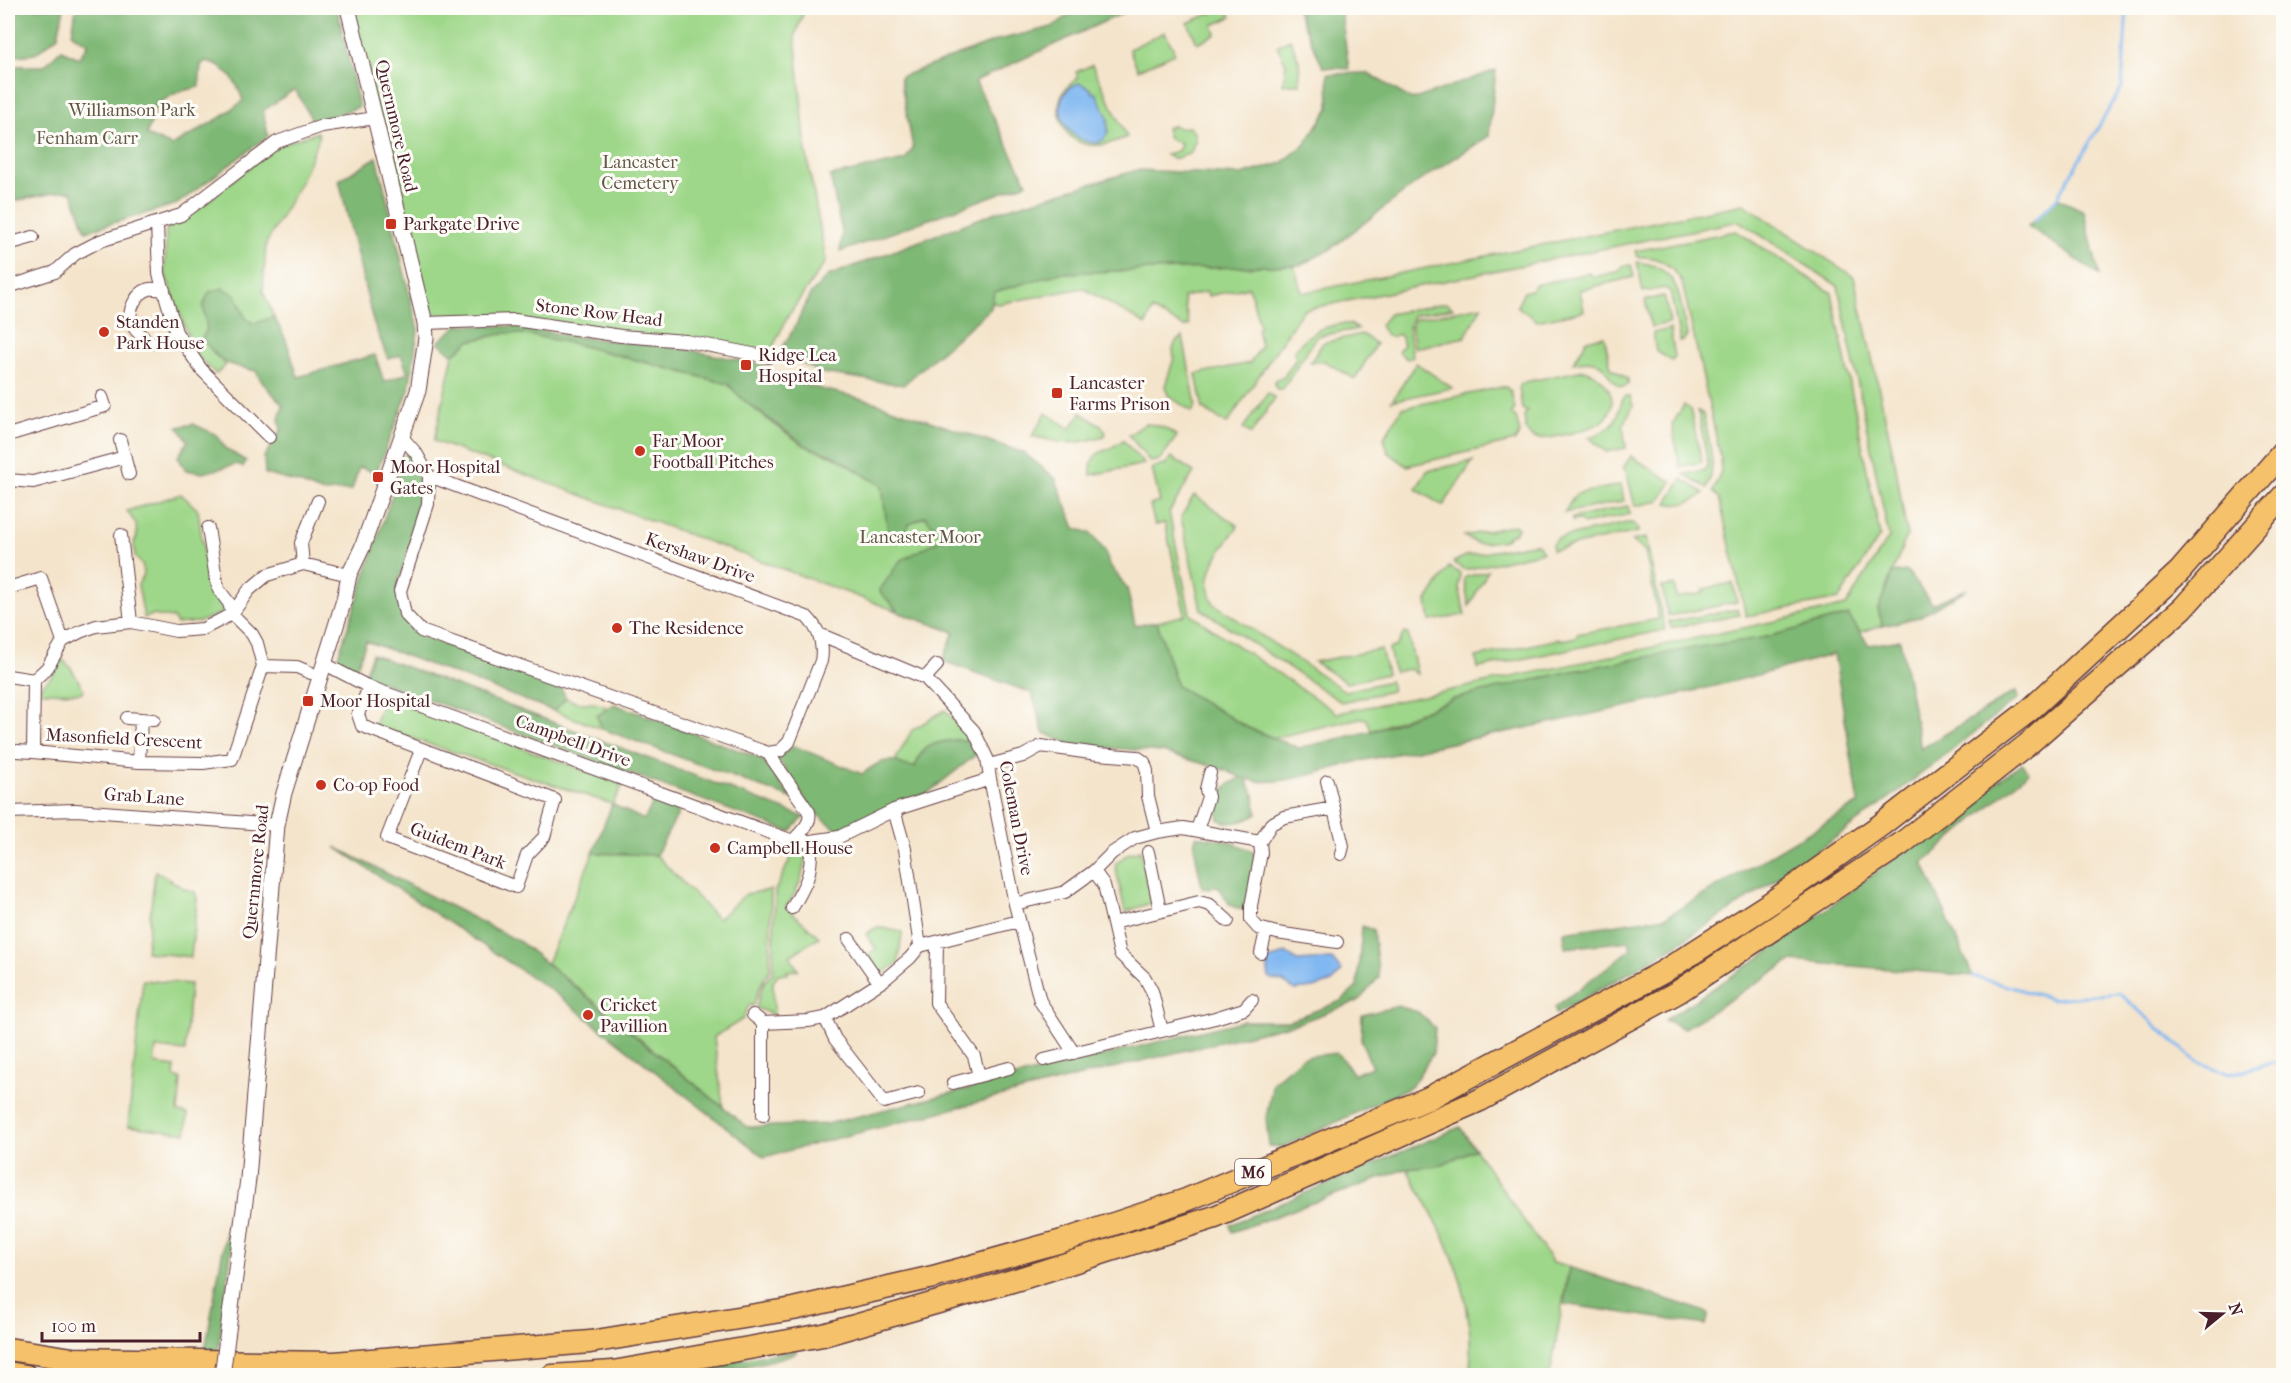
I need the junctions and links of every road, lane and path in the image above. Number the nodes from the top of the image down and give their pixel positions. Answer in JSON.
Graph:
{"nodes":[{"id":1,"x":348,"y":8,"type":"edge"},
{"id":2,"x":375,"y":118,"type":"junction"},
{"id":3,"x":157,"y":224,"type":"junction"},
{"id":4,"x":33,"y":237,"type":"dead end"},
{"id":5,"x":8,"y":244,"type":"edge"},
{"id":6,"x":8,"y":287,"type":"edge"},
{"id":7,"x":164,"y":290,"type":"junction"},
{"id":8,"x":425,"y":323,"type":"junction"},
{"id":9,"x":176,"y":332,"type":"junction"},
{"id":10,"x":768,"y":357,"type":"dead end"},
{"id":11,"x":102,"y":397,"type":"dead end"},
{"id":12,"x":8,"y":435,"type":"edge"},
{"id":13,"x":269,"y":437,"type":"dead end"},
{"id":14,"x":402,"y":437,"type":"junction"},
{"id":15,"x":120,"y":440,"type":"dead end"},
{"id":16,"x":2283,"y":451,"type":"edge"},
{"id":17,"x":124,"y":457,"type":"junction"},
{"id":18,"x":129,"y":474,"type":"dead end"},
{"id":19,"x":429,"y":476,"type":"junction"},
{"id":20,"x":8,"y":480,"type":"edge"},
{"id":21,"x":2283,"y":495,"type":"edge"},
{"id":22,"x":318,"y":501,"type":"dead end"},
{"id":23,"x":208,"y":528,"type":"dead end"},
{"id":24,"x":122,"y":535,"type":"dead end"},
{"id":25,"x":303,"y":564,"type":"junction"},
{"id":26,"x":349,"y":575,"type":"junction"},
{"id":27,"x":15,"y":586,"type":"dead end"},
{"id":28,"x":232,"y":614,"type":"junction"},
{"id":29,"x":131,"y":622,"type":"junction"},
{"id":30,"x":819,"y":634,"type":"junction"},
{"id":31,"x":63,"y":641,"type":"junction"},
{"id":32,"x":325,"y":664,"type":"junction"},
{"id":33,"x":937,"y":665,"type":"dead end"},
{"id":34,"x":263,"y":666,"type":"junction"},
{"id":35,"x":311,"y":673,"type":"dead end"},
{"id":36,"x":8,"y":676,"type":"edge"},
{"id":37,"x":925,"y":678,"type":"junction"},
{"id":38,"x":34,"y":681,"type":"junction"},
{"id":39,"x":369,"y":687,"type":"junction"},
{"id":40,"x":127,"y":718,"type":"dead end"},
{"id":41,"x":141,"y":719,"type":"junction"},
{"id":42,"x":154,"y":720,"type":"dead end"},
{"id":43,"x":421,"y":750,"type":"junction"},
{"id":44,"x":17,"y":751,"type":"dead end"},
{"id":45,"x":33,"y":752,"type":"junction"},
{"id":46,"x":768,"y":753,"type":"junction"},
{"id":47,"x":139,"y":762,"type":"junction"},
{"id":48,"x":989,"y":765,"type":"junction"},
{"id":49,"x":1210,"y":773,"type":"dead end"},
{"id":50,"x":990,"y":779,"type":"junction"},
{"id":51,"x":1327,"y":781,"type":"dead end"},
{"id":52,"x":1334,"y":807,"type":"junction"},
{"id":53,"x":894,"y":810,"type":"junction"},
{"id":54,"x":8,"y":812,"type":"edge"},
{"id":55,"x":277,"y":825,"type":"junction"},
{"id":56,"x":1197,"y":830,"type":"junction"},
{"id":57,"x":1157,"y":832,"type":"junction"},
{"id":58,"x":793,"y":841,"type":"junction"},
{"id":59,"x":811,"y":841,"type":"junction"},
{"id":60,"x":1260,"y":842,"type":"junction"},
{"id":61,"x":1148,"y":852,"type":"dead end"},
{"id":62,"x":1341,"y":854,"type":"dead end"},
{"id":63,"x":1094,"y":872,"type":"junction"},
{"id":64,"x":1015,"y":904,"type":"junction"},
{"id":65,"x":792,"y":908,"type":"dead end"},
{"id":66,"x":1160,"y":910,"type":"junction"},
{"id":67,"x":916,"y":912,"type":"junction"},
{"id":68,"x":1019,"y":921,"type":"junction"},
{"id":69,"x":1228,"y":921,"type":"dead end"},
{"id":70,"x":1113,"y":923,"type":"junction"},
{"id":71,"x":1266,"y":931,"type":"junction"},
{"id":72,"x":849,"y":939,"type":"dead end"},
{"id":73,"x":1337,"y":942,"type":"dead end"},
{"id":74,"x":937,"y":943,"type":"junction"},
{"id":75,"x":920,"y":946,"type":"junction"},
{"id":76,"x":1261,"y":953,"type":"dead end"},
{"id":77,"x":910,"y":958,"type":"junction"},
{"id":78,"x":879,"y":982,"type":"junction"},
{"id":79,"x":1252,"y":1000,"type":"dead end"},
{"id":80,"x":753,"y":1015,"type":"dead end"},
{"id":81,"x":825,"y":1018,"type":"junction"},
{"id":82,"x":763,"y":1023,"type":"junction"},
{"id":83,"x":1162,"y":1032,"type":"junction"},
{"id":84,"x":1074,"y":1053,"type":"junction"},
{"id":85,"x":1044,"y":1060,"type":"dead end"},
{"id":86,"x":1009,"y":1068,"type":"dead end"},
{"id":87,"x":979,"y":1076,"type":"junction"},
{"id":88,"x":953,"y":1083,"type":"dead end"},
{"id":89,"x":919,"y":1093,"type":"dead end"},
{"id":90,"x":764,"y":1115,"type":"dead end"},
{"id":91,"x":8,"y":1349,"type":"edge"},
{"id":92,"x":8,"y":1373,"type":"edge"},
{"id":93,"x":26,"y":1376,"type":"edge"},
{"id":94,"x":222,"y":1376,"type":"edge"},
{"id":95,"x":552,"y":1376,"type":"edge"}],
"edges":[{"from":1,"to":2,"type":"street","name":"Quernmore Road"},
{"from":2,"to":3,"type":"street"},
{"from":2,"to":8,"type":"street","name":"Quernmore Road"},
{"from":3,"to":6,"type":"street"},
{"from":3,"to":7,"type":"street"},
{"from":4,"to":5,"type":"street"},
{"from":7,"to":9,"type":"street"},
{"from":7,"to":9,"type":"street"},
{"from":8,"to":10,"type":"street","name":"Stone Row Head"},
{"from":8,"to":14,"type":"street","name":"Quernmore Road"},
{"from":9,"to":13,"type":"street"},
{"from":11,"to":12,"type":"street"},
{"from":14,"to":19,"type":"street"},
{"from":14,"to":26,"type":"street","name":"Quernmore Road"},
{"from":15,"to":17,"type":"street"},
{"from":16,"to":91,"type":"highway","number":"M6"},
{"from":17,"to":18,"type":"street"},
{"from":17,"to":20,"type":"street"},
{"from":19,"to":30,"type":"street","name":"Kershaw Drive"},
{"from":19,"to":46,"type":"street"},
{"from":21,"to":95,"type":"highway","number":"M6"},
{"from":22,"to":25,"type":"street"},
{"from":23,"to":28,"type":"street"},
{"from":24,"to":29,"type":"street"},
{"from":25,"to":26,"type":"street"},
{"from":25,"to":28,"type":"street"},
{"from":26,"to":32,"type":"street","name":"Quernmore Road"},
{"from":27,"to":31,"type":"street"},
{"from":28,"to":29,"type":"street"},
{"from":28,"to":34,"type":"street"},
{"from":29,"to":31,"type":"street"},
{"from":30,"to":37,"type":"street","name":"Coleman Drive"},
{"from":30,"to":46,"type":"street"},
{"from":31,"to":38,"type":"street"},
{"from":32,"to":39,"type":"street","name":"Campbell Drive"},
{"from":32,"to":55,"type":"street","name":"Quernmore Road"},
{"from":33,"to":37,"type":"street"},
{"from":34,"to":35,"type":"street"},
{"from":34,"to":47,"type":"street","name":"Masonfield Crescent"},
{"from":36,"to":38,"type":"street"},
{"from":37,"to":48,"type":"street","name":"Coleman Drive"},
{"from":38,"to":45,"type":"street","name":"Masonfield Crescent"},
{"from":39,"to":43,"type":"street","name":"Guidem Park"},
{"from":39,"to":58,"type":"street","name":"Campbell Drive"},
{"from":40,"to":41,"type":"street"},
{"from":41,"to":42,"type":"street"},
{"from":41,"to":47,"type":"street"},
{"from":43,"to":43,"type":"street","name":"Guidem Park"},
{"from":44,"to":45,"type":"street","name":"Masonfield Crescent"},
{"from":45,"to":47,"type":"street","name":"Masonfield Crescent"},
{"from":46,"to":58,"type":"street"},
{"from":48,"to":50,"type":"street","name":"Coleman Drive"},
{"from":48,"to":57,"type":"street"},
{"from":49,"to":56,"type":"street"},
{"from":50,"to":53,"type":"street","name":"Campbell Drive"},
{"from":50,"to":64,"type":"street","name":"Coleman Drive"},
{"from":51,"to":52,"type":"street"},
{"from":52,"to":60,"type":"street"},
{"from":52,"to":62,"type":"street"},
{"from":53,"to":59,"type":"street","name":"Campbell Drive"},
{"from":53,"to":67,"type":"street"},
{"from":54,"to":55,"type":"street","name":"Grab Lane"},
{"from":55,"to":94,"type":"street","name":"Quernmore Road","bridge":true},
{"from":56,"to":57,"type":"street"},
{"from":56,"to":60,"type":"street"},
{"from":57,"to":63,"type":"street"},
{"from":58,"to":59,"type":"street","name":"Campbell Drive"},
{"from":59,"to":65,"type":"street"},
{"from":60,"to":71,"type":"street"},
{"from":61,"to":66,"type":"street"},
{"from":63,"to":64,"type":"street"},
{"from":63,"to":70,"type":"street"},
{"from":64,"to":68,"type":"street","name":"Coleman Drive"},
{"from":66,"to":69,"type":"street"},
{"from":66,"to":70,"type":"street"},
{"from":67,"to":75,"type":"street"},
{"from":67,"to":77,"type":"street"},
{"from":68,"to":74,"type":"street"},
{"from":68,"to":84,"type":"street","name":"Coleman Drive"},
{"from":70,"to":83,"type":"street"},
{"from":71,"to":73,"type":"street"},
{"from":71,"to":76,"type":"street"},
{"from":72,"to":78,"type":"street"},
{"from":74,"to":75,"type":"street"},
{"from":74,"to":87,"type":"street"},
{"from":75,"to":77,"type":"street"},
{"from":77,"to":78,"type":"street"},
{"from":78,"to":81,"type":"street"},
{"from":79,"to":83,"type":"street"},
{"from":80,"to":82,"type":"street"},
{"from":81,"to":82,"type":"street"},
{"from":81,"to":89,"type":"street"},
{"from":82,"to":90,"type":"street"},
{"from":83,"to":84,"type":"street"},
{"from":84,"to":85,"type":"street"},
{"from":86,"to":87,"type":"street"},
{"from":87,"to":88,"type":"street"},
{"from":92,"to":93,"type":"highway"}]}
